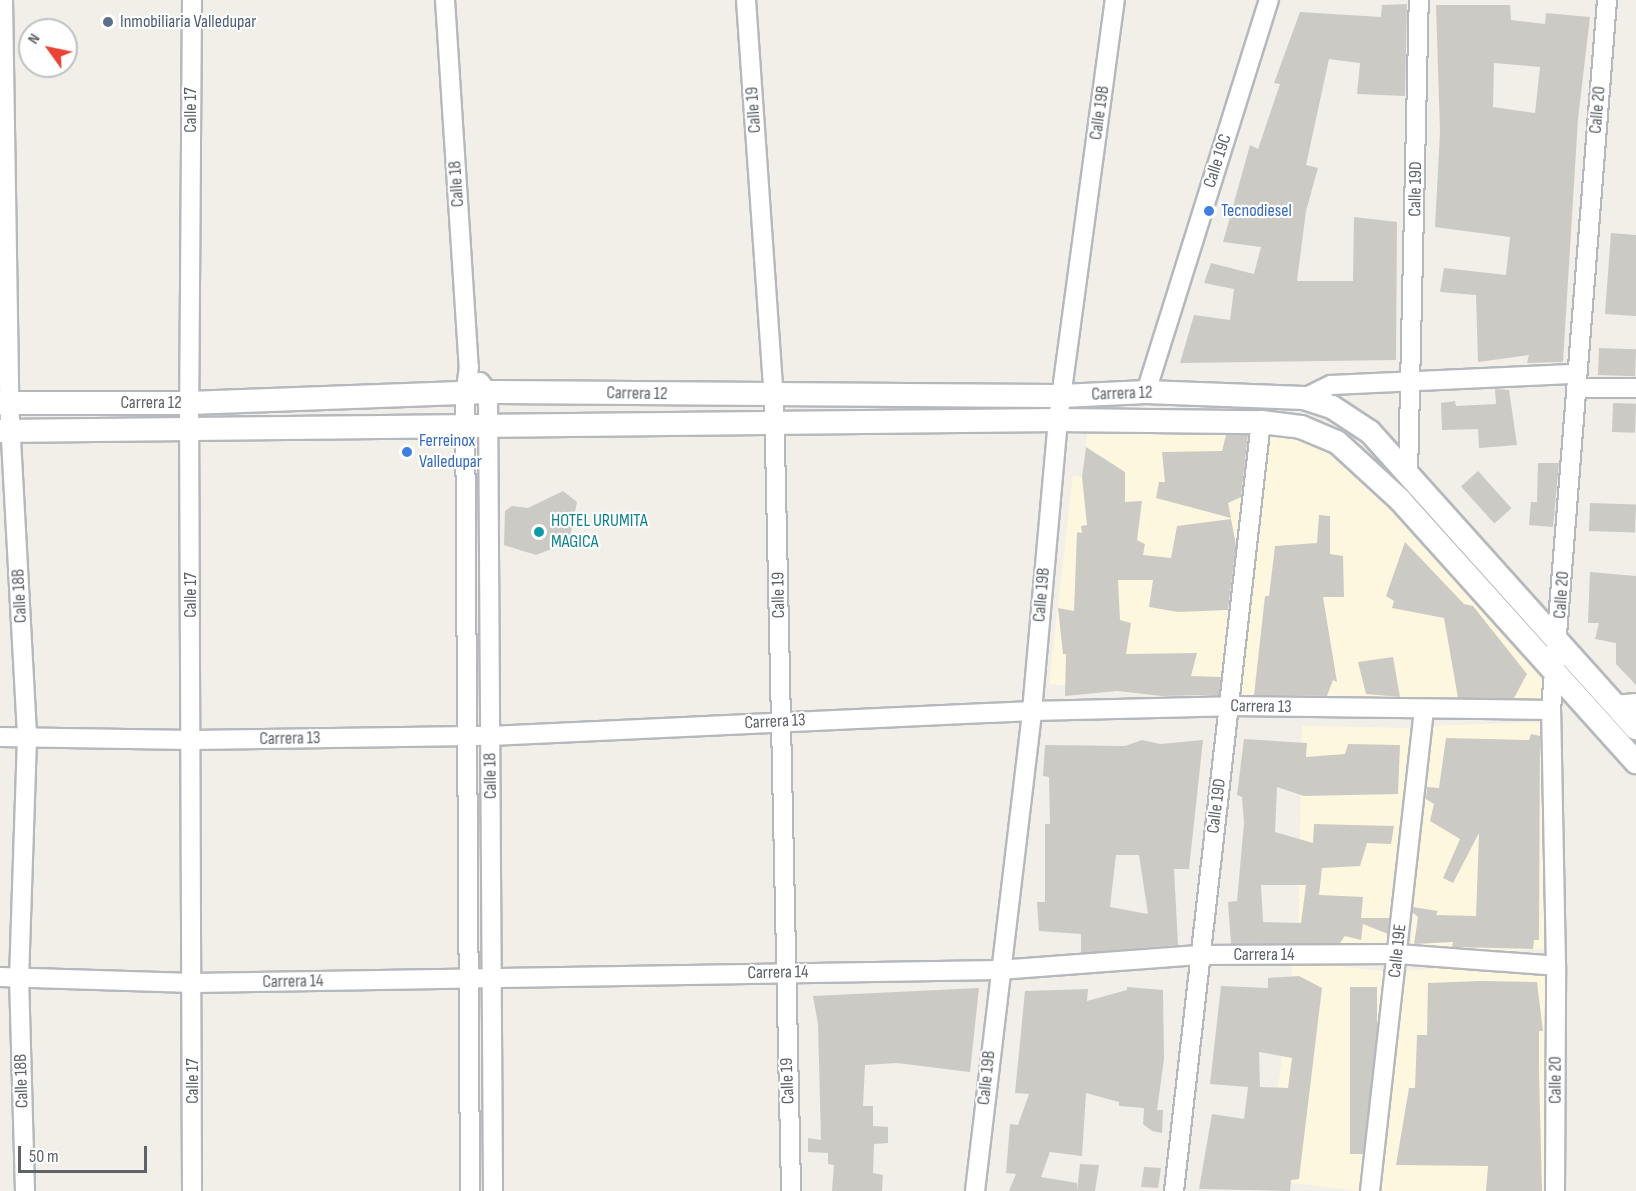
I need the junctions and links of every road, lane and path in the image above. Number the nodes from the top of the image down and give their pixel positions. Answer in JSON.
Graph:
{"nodes":[{"id":1,"x":3,"y":0,"type":"edge"},
{"id":2,"x":192,"y":0,"type":"edge"},
{"id":3,"x":445,"y":0,"type":"edge"},
{"id":4,"x":746,"y":0,"type":"edge"},
{"id":5,"x":1115,"y":0,"type":"edge"},
{"id":6,"x":1269,"y":0,"type":"edge"},
{"id":7,"x":1419,"y":0,"type":"edge"},
{"id":8,"x":1607,"y":0,"type":"edge"},
{"id":9,"x":469,"y":367,"type":"junction"},
{"id":10,"x":1412,"y":379,"type":"junction"},
{"id":11,"x":1577,"y":381,"type":"junction"},
{"id":12,"x":1636,"y":388,"type":"edge"},
{"id":13,"x":488,"y":392,"type":"junction"},
{"id":14,"x":1146,"y":392,"type":"junction"},
{"id":15,"x":465,"y":394,"type":"junction"},
{"id":16,"x":774,"y":396,"type":"junction"},
{"id":17,"x":1062,"y":396,"type":"junction"},
{"id":18,"x":1304,"y":398,"type":"junction"},
{"id":19,"x":4,"y":403,"type":"edge"},
{"id":20,"x":189,"y":403,"type":"junction"},
{"id":21,"x":1058,"y":420,"type":"junction"},
{"id":22,"x":1261,"y":422,"type":"junction"},
{"id":23,"x":775,"y":423,"type":"junction"},
{"id":24,"x":488,"y":426,"type":"junction"},
{"id":25,"x":190,"y":428,"type":"junction"},
{"id":26,"x":466,"y":428,"type":"junction"},
{"id":27,"x":6,"y":431,"type":"edge"},
{"id":28,"x":1408,"y":475,"type":"junction"},
{"id":29,"x":1558,"y":645,"type":"junction"},
{"id":30,"x":1554,"y":674,"type":"junction"},
{"id":31,"x":1625,"y":704,"type":"edge"},
{"id":32,"x":1230,"y":706,"type":"junction"},
{"id":33,"x":1551,"y":710,"type":"junction"},
{"id":34,"x":1032,"y":711,"type":"junction"},
{"id":35,"x":1424,"y":711,"type":"junction"},
{"id":36,"x":781,"y":721,"type":"junction"},
{"id":37,"x":1636,"y":728,"type":"edge"},
{"id":38,"x":469,"y":736,"type":"junction"},
{"id":39,"x":490,"y":736,"type":"junction"},
{"id":40,"x":0,"y":737,"type":"edge"},
{"id":41,"x":27,"y":738,"type":"junction"},
{"id":42,"x":192,"y":740,"type":"junction"},
{"id":43,"x":1636,"y":762,"type":"edge"},
{"id":44,"x":1398,"y":954,"type":"junction"},
{"id":45,"x":1198,"y":955,"type":"junction"},
{"id":46,"x":1556,"y":966,"type":"junction"},
{"id":47,"x":999,"y":970,"type":"junction"},
{"id":48,"x":785,"y":974,"type":"junction"},
{"id":49,"x":19,"y":976,"type":"junction"},
{"id":50,"x":0,"y":977,"type":"edge"},
{"id":51,"x":493,"y":977,"type":"junction"},
{"id":52,"x":471,"y":979,"type":"junction"},
{"id":53,"x":194,"y":983,"type":"junction"},
{"id":54,"x":25,"y":1191,"type":"edge"},
{"id":55,"x":192,"y":1191,"type":"edge"},
{"id":56,"x":470,"y":1191,"type":"edge"},
{"id":57,"x":493,"y":1191,"type":"edge"},
{"id":58,"x":792,"y":1191,"type":"edge"},
{"id":59,"x":975,"y":1191,"type":"edge"},
{"id":60,"x":1174,"y":1191,"type":"edge"},
{"id":61,"x":1370,"y":1191,"type":"edge"},
{"id":62,"x":1555,"y":1191,"type":"edge"}],
"edges":[{"from":1,"to":19,"type":"street","name":"Calle 18B"},
{"from":2,"to":20,"type":"street","name":"Calle 17"},
{"from":3,"to":9,"type":"street","name":"Calle 18"},
{"from":4,"to":16,"type":"street","name":"Calle 19"},
{"from":5,"to":17,"type":"street","name":"Calle 19B"},
{"from":6,"to":14,"type":"street","name":"Calle 19C"},
{"from":7,"to":10,"type":"street","name":"Calle 19D"},
{"from":8,"to":11,"type":"street","name":"Calle 20"},
{"from":9,"to":13,"type":"street"},
{"from":9,"to":15,"type":"street","name":"Calle 18"},
{"from":10,"to":11,"type":"street"},
{"from":10,"to":18,"type":"street"},
{"from":10,"to":28,"type":"street","name":"Calle 19D"},
{"from":11,"to":12,"type":"street"},
{"from":11,"to":29,"type":"street","name":"Calle 20"},
{"from":13,"to":15,"type":"street","name":"Carrera 12"},
{"from":13,"to":16,"type":"street","name":"Carrera 12"},
{"from":13,"to":24,"type":"street","name":"Calle 18"},
{"from":14,"to":17,"type":"street","name":"Carrera 12"},
{"from":14,"to":18,"type":"street","name":"Carrera 12"},
{"from":15,"to":20,"type":"street","name":"Carrera 12"},
{"from":15,"to":26,"type":"street","name":"Calle 18"},
{"from":16,"to":17,"type":"street","name":"Carrera 12"},
{"from":16,"to":23,"type":"street","name":"Calle 19"},
{"from":17,"to":21,"type":"street","name":"Calle 19B"},
{"from":18,"to":28,"type":"street","name":"Carrera 12"},
{"from":19,"to":20,"type":"street","name":"Carrera 12"},
{"from":19,"to":27,"type":"street","name":"Calle 18B"},
{"from":20,"to":25,"type":"street","name":"Calle 17"},
{"from":21,"to":22,"type":"street","name":"Carrera 12"},
{"from":21,"to":23,"type":"street","name":"Carrera 12"},
{"from":21,"to":34,"type":"street","name":"Calle 19B"},
{"from":22,"to":30,"type":"street","name":"Carrera 12"},
{"from":22,"to":32,"type":"street","name":"Calle 19D"},
{"from":23,"to":24,"type":"street","name":"Carrera 12"},
{"from":23,"to":36,"type":"street","name":"Calle 19"},
{"from":24,"to":26,"type":"street","name":"Carrera 12"},
{"from":24,"to":39,"type":"street","name":"Calle 18"},
{"from":25,"to":26,"type":"street","name":"Carrera 12"},
{"from":25,"to":27,"type":"street","name":"Carrera 12"},
{"from":25,"to":42,"type":"street","name":"Calle 17"},
{"from":26,"to":38,"type":"street","name":"Calle 18"},
{"from":27,"to":41,"type":"street","name":"Calle 18B"},
{"from":28,"to":29,"type":"street","name":"Carrera 12"},
{"from":29,"to":30,"type":"street","name":"Calle 20"},
{"from":29,"to":31,"type":"street","name":"Carrera 12"},
{"from":30,"to":33,"type":"street","name":"Calle 20"},
{"from":30,"to":43,"type":"street","name":"Carrera 12"},
{"from":31,"to":37,"type":"street","name":"Carrera 12"},
{"from":32,"to":34,"type":"street","name":"Carrera 13"},
{"from":32,"to":35,"type":"street","name":"Carrera 13"},
{"from":32,"to":45,"type":"street","name":"Calle 19D"},
{"from":33,"to":35,"type":"street","name":"Carrera 13"},
{"from":33,"to":46,"type":"street","name":"Calle 20"},
{"from":34,"to":36,"type":"street","name":"Carrera 13"},
{"from":34,"to":47,"type":"street","name":"Calle 19B"},
{"from":35,"to":44,"type":"street","name":"Calle 19E"},
{"from":36,"to":39,"type":"street","name":"Carrera 13"},
{"from":36,"to":48,"type":"street","name":"Calle 19"},
{"from":38,"to":39,"type":"street","name":"Carrera 13"},
{"from":38,"to":42,"type":"street","name":"Carrera 13"},
{"from":38,"to":52,"type":"street","name":"Calle 18"},
{"from":39,"to":51,"type":"street","name":"Calle 18"},
{"from":40,"to":41,"type":"street","name":"Carrera 13"},
{"from":41,"to":42,"type":"street","name":"Carrera 13"},
{"from":41,"to":49,"type":"street","name":"Calle 18B"},
{"from":42,"to":53,"type":"street","name":"Calle 17"},
{"from":44,"to":45,"type":"street","name":"Carrera 14"},
{"from":44,"to":46,"type":"street","name":"Carrera 14"},
{"from":44,"to":61,"type":"street","name":"Calle 19E"},
{"from":45,"to":47,"type":"street","name":"Carrera 14"},
{"from":45,"to":60,"type":"street","name":"Calle 19D"},
{"from":46,"to":62,"type":"street","name":"Calle 20"},
{"from":47,"to":48,"type":"street","name":"Carrera 14"},
{"from":47,"to":59,"type":"street","name":"Calle 19B"},
{"from":48,"to":51,"type":"street","name":"Carrera 14"},
{"from":48,"to":58,"type":"street","name":"Calle 19"},
{"from":49,"to":50,"type":"street","name":"Carrera 14"},
{"from":49,"to":53,"type":"street","name":"Carrera 14"},
{"from":49,"to":54,"type":"street","name":"Calle 18B"},
{"from":51,"to":52,"type":"street","name":"Carrera 14"},
{"from":51,"to":57,"type":"street","name":"Calle 18"},
{"from":52,"to":53,"type":"street","name":"Carrera 14"},
{"from":52,"to":56,"type":"street","name":"Calle 18"},
{"from":53,"to":55,"type":"street","name":"Calle 17"}]}
